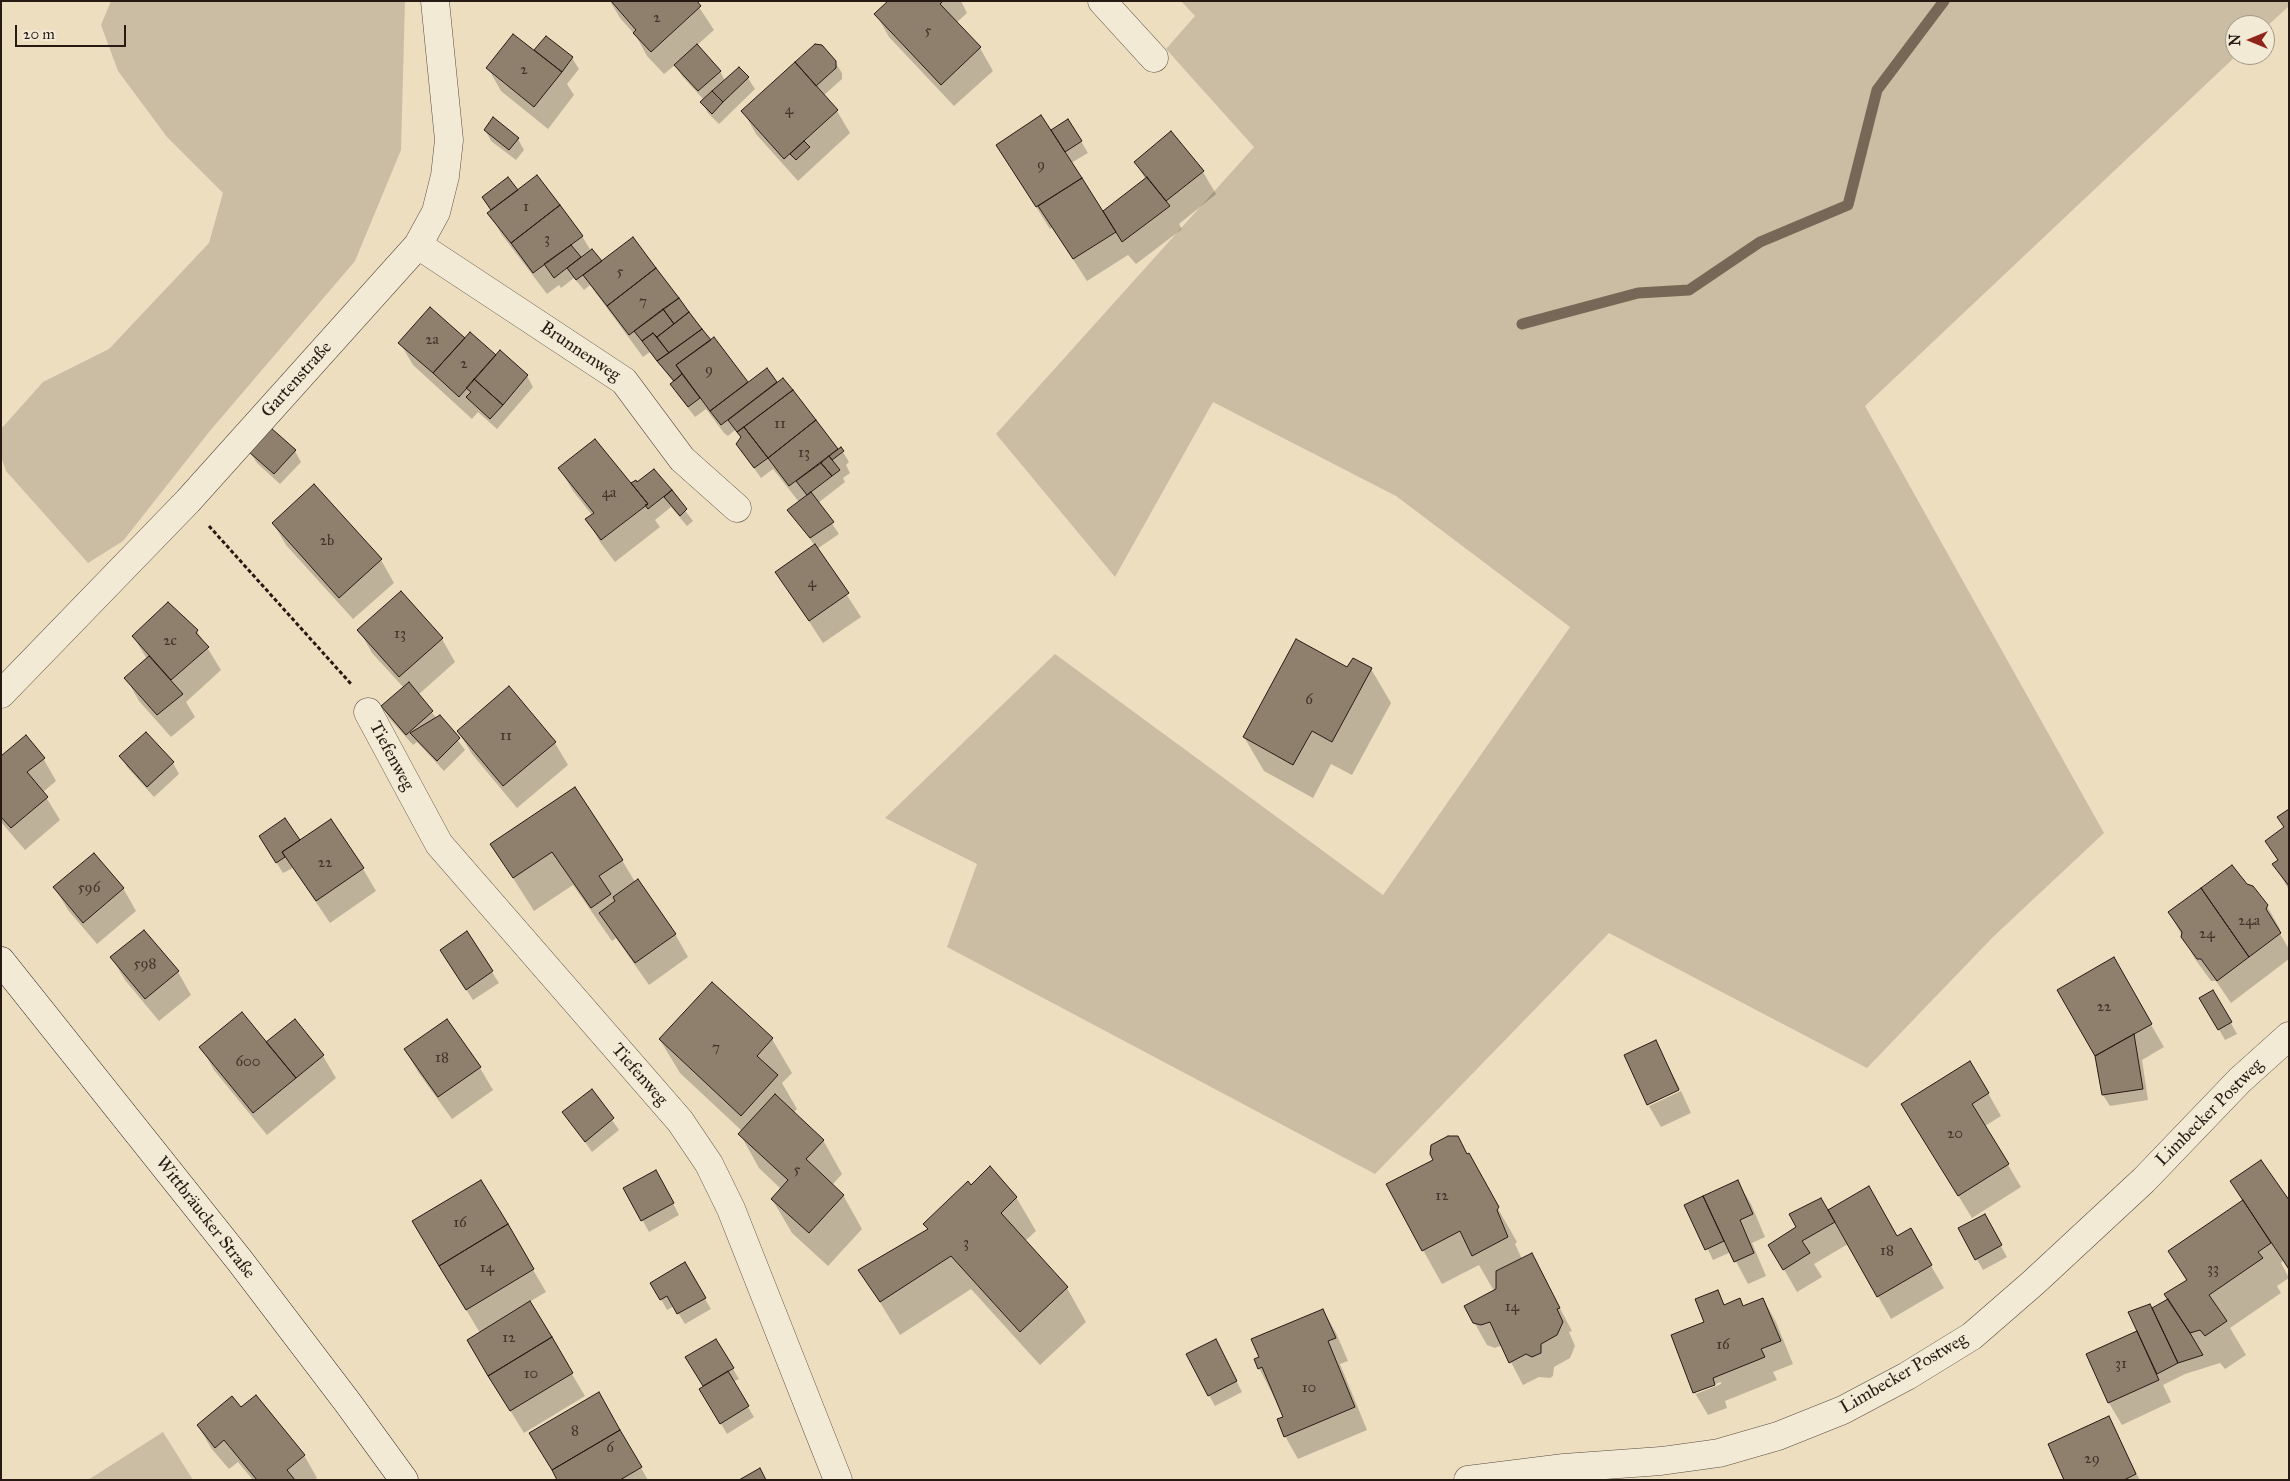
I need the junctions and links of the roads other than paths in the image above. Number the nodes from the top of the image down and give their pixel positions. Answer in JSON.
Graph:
{"nodes":[{"id":1,"x":435,"y":1,"type":"edge"},
{"id":2,"x":1102,"y":1,"type":"edge"},
{"id":3,"x":1154,"y":58,"type":"dead end"},
{"id":4,"x":418,"y":245,"type":"junction"},
{"id":5,"x":737,"y":508,"type":"dead end"},
{"id":6,"x":1,"y":694,"type":"edge"},
{"id":7,"x":368,"y":712,"type":"road end"},
{"id":8,"x":1,"y":961,"type":"edge"},
{"id":9,"x":2289,"y":1036,"type":"edge"},
{"id":10,"x":404,"y":1480,"type":"edge"},
{"id":11,"x":838,"y":1480,"type":"edge"},
{"id":12,"x":1468,"y":1480,"type":"edge"}],
"edges":[{"from":1,"to":4,"type":"street","name":"Gartenstraße"},
{"from":2,"to":3,"type":"street"},
{"from":4,"to":5,"type":"street","name":"Brunnenweg"},
{"from":4,"to":6,"type":"street","name":"Gartenstraße"},
{"from":7,"to":11,"type":"street","name":"Tiefenweg"},
{"from":8,"to":10,"type":"street","name":"Wittbräucker Straße"},
{"from":9,"to":12,"type":"street","name":"Limbecker Postweg"}]}
